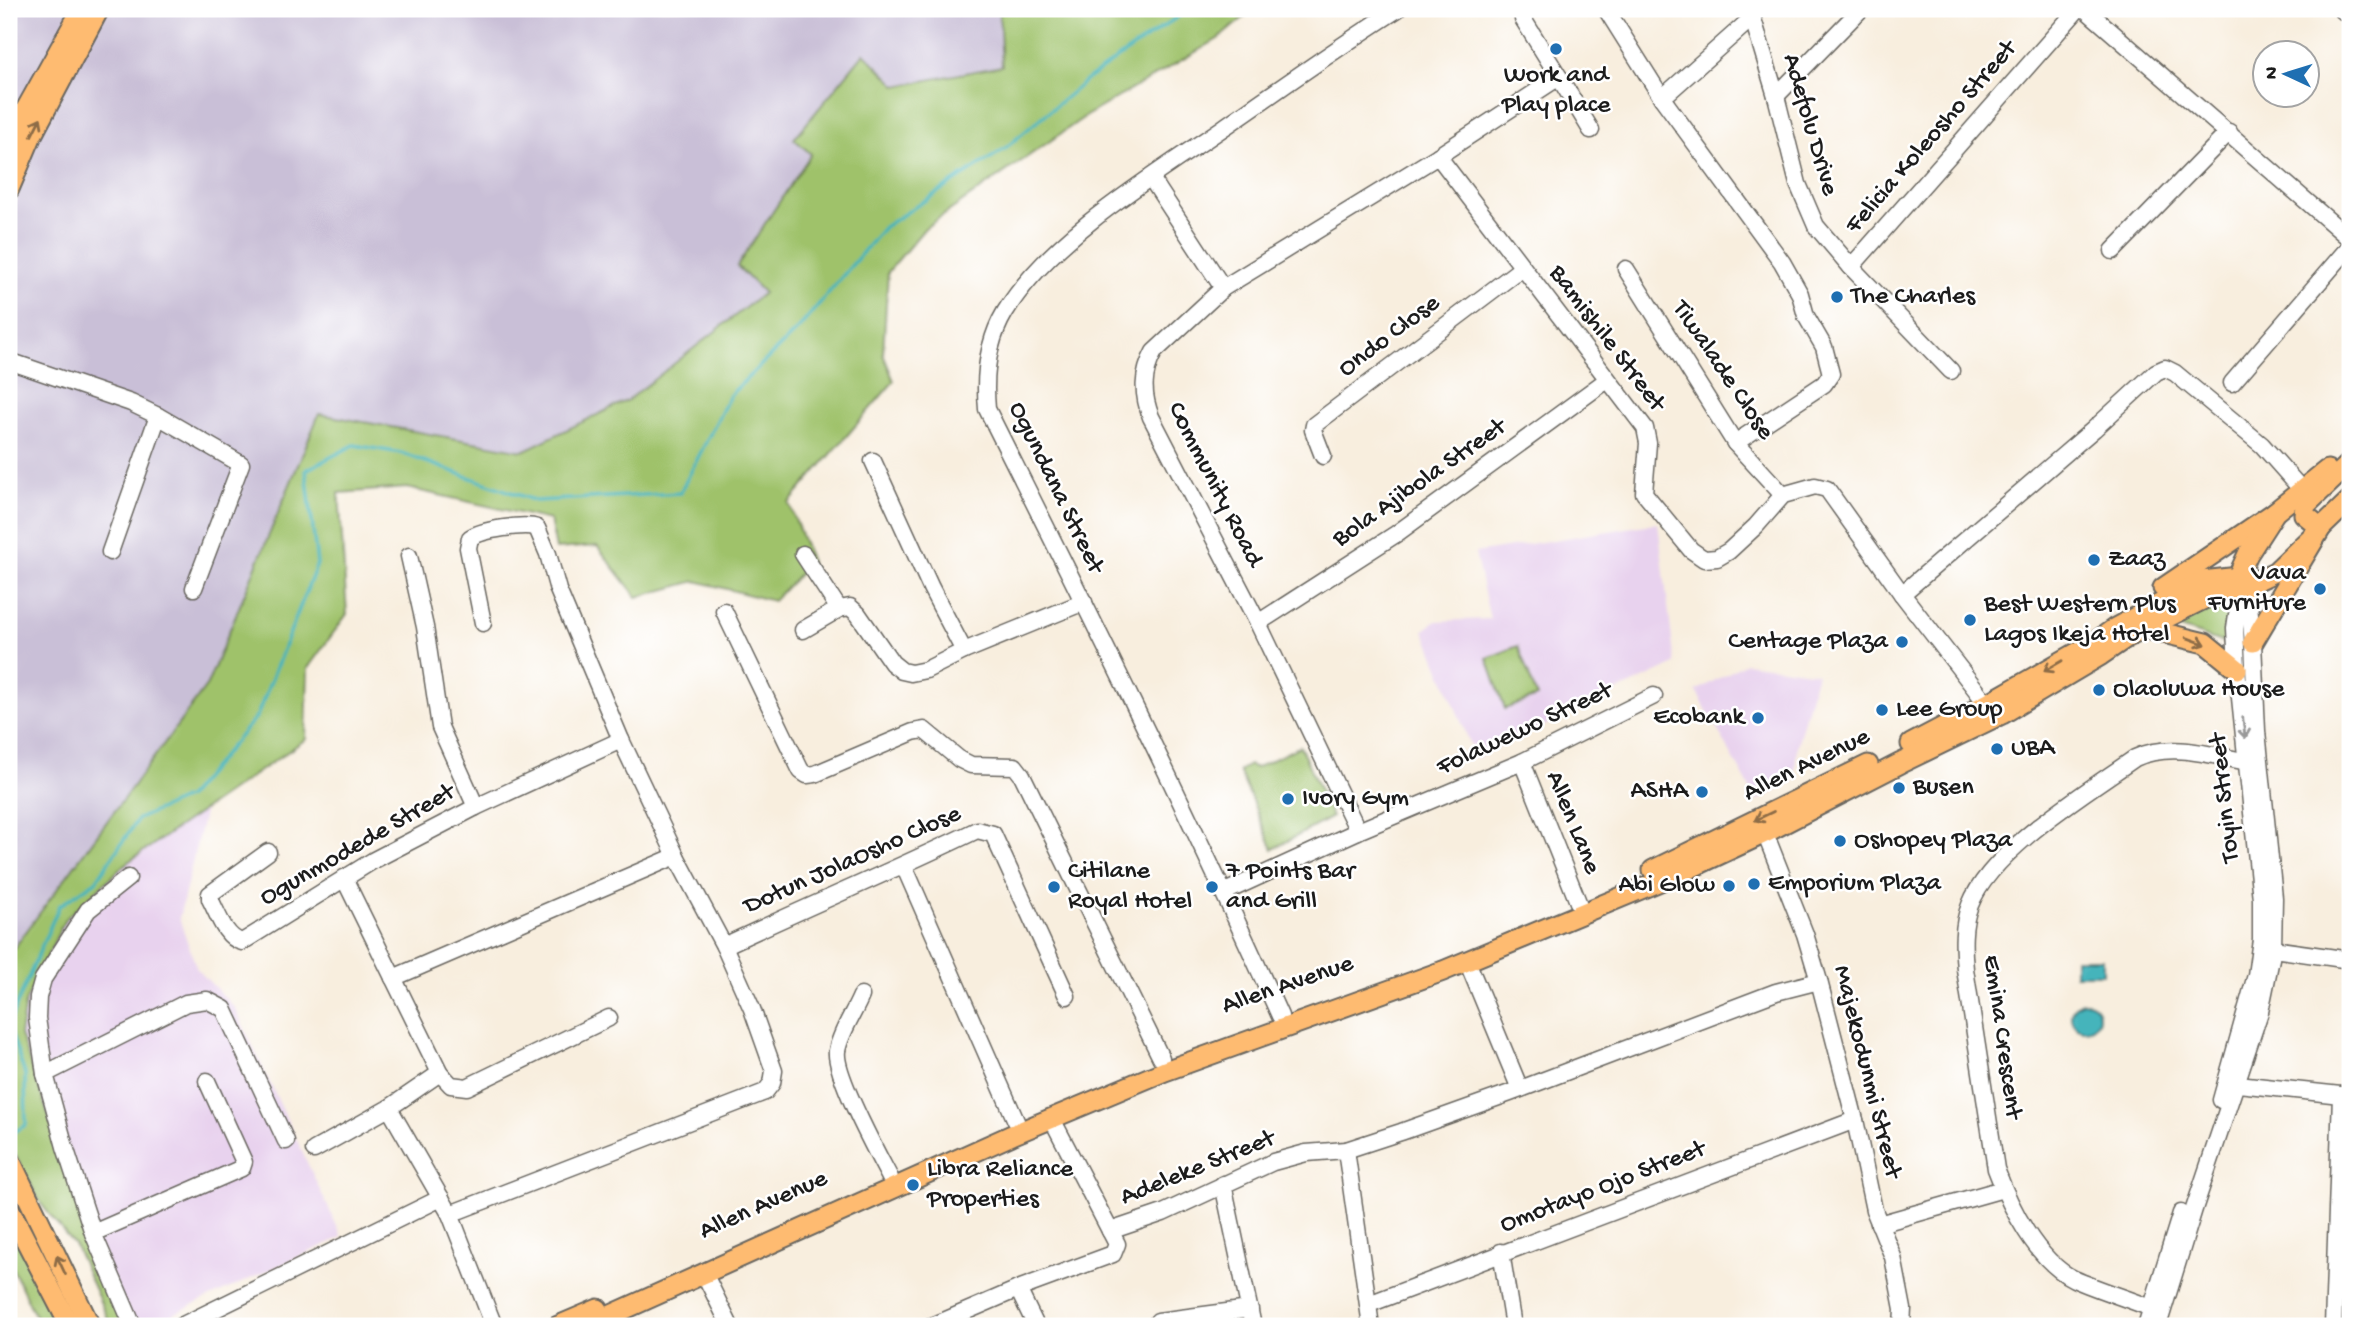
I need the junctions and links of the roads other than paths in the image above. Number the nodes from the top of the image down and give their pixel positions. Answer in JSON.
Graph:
{"nodes":[{"id":1,"x":82,"y":9,"type":"edge"},
{"id":2,"x":99,"y":9,"type":"edge"},
{"id":3,"x":1398,"y":9,"type":"edge"},
{"id":4,"x":1606,"y":9,"type":"edge"},
{"id":5,"x":1861,"y":9,"type":"edge"},
{"id":6,"x":2078,"y":9,"type":"edge"},
{"id":7,"x":2084,"y":9,"type":"edge"},
{"id":8,"x":2341,"y":9,"type":"edge"},
{"id":9,"x":1751,"y":13,"type":"edge"},
{"id":10,"x":2350,"y":17,"type":"edge"},
{"id":11,"x":1523,"y":19,"type":"dead end"},
{"id":12,"x":1559,"y":77,"type":"junction"},
{"id":13,"x":1776,"y":96,"type":"junction"},
{"id":14,"x":1662,"y":98,"type":"junction"},
{"id":15,"x":1591,"y":130,"type":"dead end"},
{"id":16,"x":2230,"y":132,"type":"junction"},
{"id":17,"x":9,"y":146,"type":"edge"},
{"id":18,"x":1438,"y":156,"type":"junction"},
{"id":19,"x":1151,"y":178,"type":"junction"},
{"id":20,"x":9,"y":189,"type":"edge"},
{"id":21,"x":2350,"y":239,"type":"edge"},
{"id":22,"x":2350,"y":246,"type":"edge"},
{"id":23,"x":2113,"y":251,"type":"dead end"},
{"id":24,"x":1851,"y":267,"type":"junction"},
{"id":25,"x":1522,"y":268,"type":"junction"},
{"id":26,"x":1626,"y":269,"type":"dead end"},
{"id":27,"x":1223,"y":288,"type":"junction"},
{"id":28,"x":9,"y":361,"type":"edge"},
{"id":29,"x":1951,"y":370,"type":"dead end"},
{"id":30,"x":1607,"y":380,"type":"junction"},
{"id":31,"x":2232,"y":383,"type":"dead end"},
{"id":32,"x":158,"y":416,"type":"junction"},
{"id":33,"x":1735,"y":443,"type":"junction"},
{"id":34,"x":2350,"y":451,"type":"edge"},
{"id":35,"x":1323,"y":456,"type":"dead end"},
{"id":36,"x":873,"y":461,"type":"dead end"},
{"id":37,"x":2350,"y":463,"type":"edge"},
{"id":38,"x":2302,"y":490,"type":"junction"},
{"id":39,"x":1783,"y":495,"type":"junction"},
{"id":40,"x":2350,"y":500,"type":"edge"},
{"id":41,"x":2275,"y":512,"type":"junction"},
{"id":42,"x":2321,"y":528,"type":"junction"},
{"id":43,"x":110,"y":552,"type":"dead end"},
{"id":44,"x":803,"y":554,"type":"dead end"},
{"id":45,"x":409,"y":556,"type":"dead end"},
{"id":46,"x":194,"y":588,"type":"dead end"},
{"id":47,"x":2241,"y":588,"type":"junction"},
{"id":48,"x":1902,"y":594,"type":"junction"},
{"id":49,"x":1084,"y":602,"type":"junction"},
{"id":50,"x":839,"y":609,"type":"junction"},
{"id":51,"x":724,"y":611,"type":"dead end"},
{"id":52,"x":483,"y":622,"type":"dead end"},
{"id":53,"x":1258,"y":623,"type":"junction"},
{"id":54,"x":2115,"y":628,"type":"junction"},
{"id":55,"x":2147,"y":629,"type":"junction"},
{"id":56,"x":803,"y":630,"type":"dead end"},
{"id":57,"x":2253,"y":642,"type":"junction"},
{"id":58,"x":964,"y":651,"type":"junction"},
{"id":59,"x":2237,"y":669,"type":"junction"},
{"id":60,"x":1654,"y":696,"type":"dead end"},
{"id":61,"x":1987,"y":704,"type":"junction"},
{"id":62,"x":621,"y":740,"type":"junction"},
{"id":63,"x":1522,"y":762,"type":"junction"},
{"id":64,"x":2248,"y":762,"type":"junction"},
{"id":65,"x":476,"y":807,"type":"junction"},
{"id":66,"x":1358,"y":831,"type":"junction"},
{"id":67,"x":1765,"y":833,"type":"junction"},
{"id":68,"x":268,"y":852,"type":"dead end"},
{"id":69,"x":676,"y":856,"type":"junction"},
{"id":70,"x":904,"y":866,"type":"junction"},
{"id":71,"x":128,"y":878,"type":"dead end"},
{"id":72,"x":344,"y":878,"type":"junction"},
{"id":73,"x":1225,"y":892,"type":"junction"},
{"id":74,"x":1578,"y":902,"type":"junction"},
{"id":75,"x":724,"y":946,"type":"junction"},
{"id":76,"x":2273,"y":949,"type":"junction"},
{"id":77,"x":2350,"y":960,"type":"edge"},
{"id":78,"x":1467,"y":961,"type":"junction"},
{"id":79,"x":393,"y":978,"type":"junction"},
{"id":80,"x":1819,"y":981,"type":"junction"},
{"id":81,"x":861,"y":996,"type":"dead end"},
{"id":82,"x":1067,"y":996,"type":"dead end"},
{"id":83,"x":1280,"y":1016,"type":"junction"},
{"id":84,"x":609,"y":1018,"type":"dead end"},
{"id":85,"x":1161,"y":1058,"type":"junction"},
{"id":86,"x":440,"y":1073,"type":"junction"},
{"id":87,"x":45,"y":1074,"type":"junction"},
{"id":88,"x":207,"y":1081,"type":"dead end"},
{"id":89,"x":2238,"y":1084,"type":"junction"},
{"id":90,"x":1520,"y":1089,"type":"junction"},
{"id":91,"x":2346,"y":1096,"type":"edge"},
{"id":92,"x":390,"y":1108,"type":"junction"},
{"id":93,"x":1052,"y":1119,"type":"junction"},
{"id":94,"x":1855,"y":1120,"type":"junction"},
{"id":95,"x":1016,"y":1121,"type":"junction"},
{"id":96,"x":286,"y":1141,"type":"dead end"},
{"id":97,"x":314,"y":1150,"type":"dead end"},
{"id":98,"x":1346,"y":1150,"type":"junction"},
{"id":99,"x":9,"y":1158,"type":"edge"},
{"id":100,"x":890,"y":1178,"type":"junction"},
{"id":101,"x":1223,"y":1184,"type":"junction"},
{"id":102,"x":2003,"y":1189,"type":"junction"},
{"id":103,"x":441,"y":1198,"type":"junction"},
{"id":104,"x":9,"y":1208,"type":"edge"},
{"id":105,"x":450,"y":1214,"type":"junction"},
{"id":106,"x":1879,"y":1224,"type":"junction"},
{"id":107,"x":1110,"y":1231,"type":"junction"},
{"id":108,"x":93,"y":1233,"type":"junction"},
{"id":109,"x":1501,"y":1252,"type":"junction"},
{"id":110,"x":704,"y":1273,"type":"junction"},
{"id":111,"x":1018,"y":1289,"type":"junction"},
{"id":112,"x":1369,"y":1304,"type":"junction"},
{"id":113,"x":2151,"y":1308,"type":"junction"},
{"id":114,"x":1250,"y":1309,"type":"junction"},
{"id":115,"x":1158,"y":1321,"type":"dead end"},
{"id":116,"x":68,"y":1326,"type":"edge"},
{"id":117,"x":90,"y":1326,"type":"edge"},
{"id":118,"x":133,"y":1326,"type":"edge"},
{"id":119,"x":181,"y":1326,"type":"edge"},
{"id":120,"x":494,"y":1326,"type":"edge"},
{"id":121,"x":558,"y":1326,"type":"edge"},
{"id":122,"x":587,"y":1326,"type":"edge"},
{"id":123,"x":730,"y":1326,"type":"edge"},
{"id":124,"x":932,"y":1326,"type":"edge"},
{"id":125,"x":1036,"y":1326,"type":"edge"},
{"id":126,"x":1254,"y":1326,"type":"edge"},
{"id":127,"x":1371,"y":1326,"type":"edge"},
{"id":128,"x":1513,"y":1326,"type":"edge"},
{"id":129,"x":1902,"y":1326,"type":"edge"},
{"id":130,"x":2146,"y":1326,"type":"edge"},
{"id":131,"x":2160,"y":1326,"type":"edge"},
{"id":132,"x":2333,"y":1326,"type":"edge"}],
"edges":[{"from":1,"to":17,"type":"main road"},
{"from":20,"to":2,"type":"main road","one_way":true},
{"from":3,"to":19,"type":"street","name":"Ogundana Street"},
{"from":4,"to":14,"type":"street"},
{"from":5,"to":13,"type":"street"},
{"from":6,"to":24,"type":"street","name":"Felicia Koleosho Street"},
{"from":7,"to":16,"type":"street"},
{"from":8,"to":10,"type":"street"},
{"from":9,"to":13,"type":"street","name":"Adefolu Drive"},
{"from":9,"to":14,"type":"street"},
{"from":11,"to":12,"type":"street"},
{"from":12,"to":15,"type":"street"},
{"from":12,"to":18,"type":"street","name":"Community Road"},
{"from":13,"to":24,"type":"street","name":"Adefolu Drive"},
{"from":14,"to":33,"type":"street"},
{"from":16,"to":21,"type":"street"},
{"from":16,"to":23,"type":"street"},
{"from":18,"to":25,"type":"street","name":"Bamishile Street"},
{"from":18,"to":27,"type":"street","name":"Community Road"},
{"from":19,"to":27,"type":"street"},
{"from":19,"to":49,"type":"street","name":"Ogundana Street"},
{"from":22,"to":31,"type":"street"},
{"from":24,"to":29,"type":"street","name":"Adefolu Drive"},
{"from":25,"to":30,"type":"street","name":"Bamishile Street"},
{"from":25,"to":35,"type":"street","name":"Ondo Close"},
{"from":26,"to":33,"type":"street","name":"Tiwalade Close"},
{"from":27,"to":53,"type":"street","name":"Community Road"},
{"from":28,"to":32,"type":"street"},
{"from":30,"to":39,"type":"street","name":"Bamishile Street"},
{"from":30,"to":53,"type":"street","name":"Bola Ajibola Street"},
{"from":32,"to":43,"type":"street"},
{"from":32,"to":46,"type":"street"},
{"from":33,"to":39,"type":"street","name":"Tiwalade Close"},
{"from":34,"to":38,"type":"main road"},
{"from":36,"to":58,"type":"street"},
{"from":37,"to":42,"type":"main road"},
{"from":38,"to":41,"type":"main road"},
{"from":38,"to":48,"type":"street"},
{"from":39,"to":48,"type":"street"},
{"from":40,"to":42,"type":"main road"},
{"from":41,"to":47,"type":"main road"},
{"from":41,"to":54,"type":"main road"},
{"from":42,"to":47,"type":"main road"},
{"from":42,"to":57,"type":"main road"},
{"from":44,"to":50,"type":"street"},
{"from":45,"to":65,"type":"street"},
{"from":47,"to":54,"type":"main road","name":"Allen Avenue"},
{"from":47,"to":55,"type":"main road","name":"Allen Avenue"},
{"from":47,"to":57,"type":"street","name":"Toyin Street"},
{"from":47,"to":59,"type":"street","name":"Toyin Street"},
{"from":48,"to":61,"type":"street"},
{"from":49,"to":58,"type":"street"},
{"from":49,"to":73,"type":"street","name":"Ogundana Street"},
{"from":50,"to":56,"type":"street"},
{"from":50,"to":58,"type":"street"},
{"from":51,"to":85,"type":"street"},
{"from":52,"to":62,"type":"street"},
{"from":53,"to":66,"type":"street","name":"Community Road"},
{"from":54,"to":61,"type":"main road","name":"Allen Avenue","one_way":true},
{"from":55,"to":59,"type":"main road","one_way":true},
{"from":55,"to":67,"type":"main road","name":"Allen Avenue"},
{"from":57,"to":76,"type":"street","name":"Toyin Street"},
{"from":59,"to":64,"type":"street","name":"Toyin Street","one_way":true},
{"from":60,"to":63,"type":"street","name":"Folawewo Street"},
{"from":61,"to":74,"type":"main road","name":"Allen Avenue","one_way":true},
{"from":62,"to":65,"type":"street","name":"Ogunmodede Street"},
{"from":62,"to":69,"type":"street"},
{"from":63,"to":66,"type":"street","name":"Folawewo Street"},
{"from":63,"to":74,"type":"street","name":"Allen Lane"},
{"from":64,"to":102,"type":"street","name":"Emina Crescent"},
{"from":64,"to":113,"type":"street","name":"Toyin Street"},
{"from":65,"to":72,"type":"street","name":"Ogunmodede Street"},
{"from":66,"to":73,"type":"street","name":"Folawewo Street"},
{"from":67,"to":78,"type":"main road","name":"Allen Avenue"},
{"from":67,"to":80,"type":"street","name":"Majekodunmi Street"},
{"from":68,"to":72,"type":"street","name":"Ogunmodede Street"},
{"from":69,"to":75,"type":"street"},
{"from":69,"to":79,"type":"street"},
{"from":70,"to":75,"type":"street","name":"Dotun JolaOsho Close"},
{"from":70,"to":82,"type":"street","name":"Dotun JolaOsho Close"},
{"from":70,"to":95,"type":"street"},
{"from":71,"to":87,"type":"street"},
{"from":72,"to":79,"type":"street"},
{"from":73,"to":83,"type":"street","name":"Ogundana Street"},
{"from":74,"to":83,"type":"main road","name":"Allen Avenue"},
{"from":75,"to":105,"type":"street"},
{"from":76,"to":77,"type":"street"},
{"from":76,"to":89,"type":"street","name":"Toyin Street"},
{"from":78,"to":90,"type":"street"},
{"from":78,"to":93,"type":"main road","name":"Allen Avenue"},
{"from":79,"to":86,"type":"street"},
{"from":80,"to":90,"type":"street","name":"Adeleke Street"},
{"from":80,"to":94,"type":"street","name":"Majekodunmi Street"},
{"from":81,"to":100,"type":"street"},
{"from":83,"to":85,"type":"main road","name":"Allen Avenue"},
{"from":84,"to":86,"type":"street"},
{"from":85,"to":95,"type":"main road","name":"Allen Avenue"},
{"from":86,"to":92,"type":"street"},
{"from":87,"to":96,"type":"street"},
{"from":87,"to":108,"type":"street"},
{"from":88,"to":108,"type":"street"},
{"from":89,"to":91,"type":"street"},
{"from":89,"to":131,"type":"street","name":"Toyin Street"},
{"from":90,"to":98,"type":"street","name":"Adeleke Street"},
{"from":91,"to":132,"type":"street"},
{"from":92,"to":97,"type":"street"},
{"from":92,"to":103,"type":"street"},
{"from":93,"to":107,"type":"street"},
{"from":93,"to":110,"type":"main road","name":"Allen Avenue"},
{"from":94,"to":106,"type":"street","name":"Majekodunmi Street"},
{"from":94,"to":109,"type":"street","name":"Omotayo Ojo Street"},
{"from":95,"to":100,"type":"main road","name":"Allen Avenue"},
{"from":98,"to":101,"type":"street","name":"Adeleke Street"},
{"from":98,"to":112,"type":"street"},
{"from":117,"to":99,"type":"main road","one_way":true},
{"from":100,"to":121,"type":"main road","name":"Allen Avenue"},
{"from":101,"to":107,"type":"street","name":"Adeleke Street"},
{"from":101,"to":114,"type":"street"},
{"from":102,"to":106,"type":"street"},
{"from":102,"to":113,"type":"street","name":"Emina Crescent"},
{"from":103,"to":105,"type":"street"},
{"from":103,"to":119,"type":"street"},
{"from":104,"to":116,"type":"main road"},
{"from":105,"to":120,"type":"street"},
{"from":106,"to":129,"type":"street","name":"Majekodunmi Street"},
{"from":107,"to":111,"type":"street","name":"Adeleke Street"},
{"from":108,"to":118,"type":"street"},
{"from":109,"to":112,"type":"street","name":"Omotayo Ojo Street"},
{"from":109,"to":128,"type":"street"},
{"from":110,"to":122,"type":"main road","name":"Allen Avenue"},
{"from":110,"to":123,"type":"street"},
{"from":111,"to":124,"type":"street","name":"Adeleke Street"},
{"from":111,"to":125,"type":"street"},
{"from":112,"to":127,"type":"street"},
{"from":113,"to":130,"type":"street","name":"Toyin Street"},
{"from":114,"to":115,"type":"street"},
{"from":114,"to":126,"type":"street"}]}
